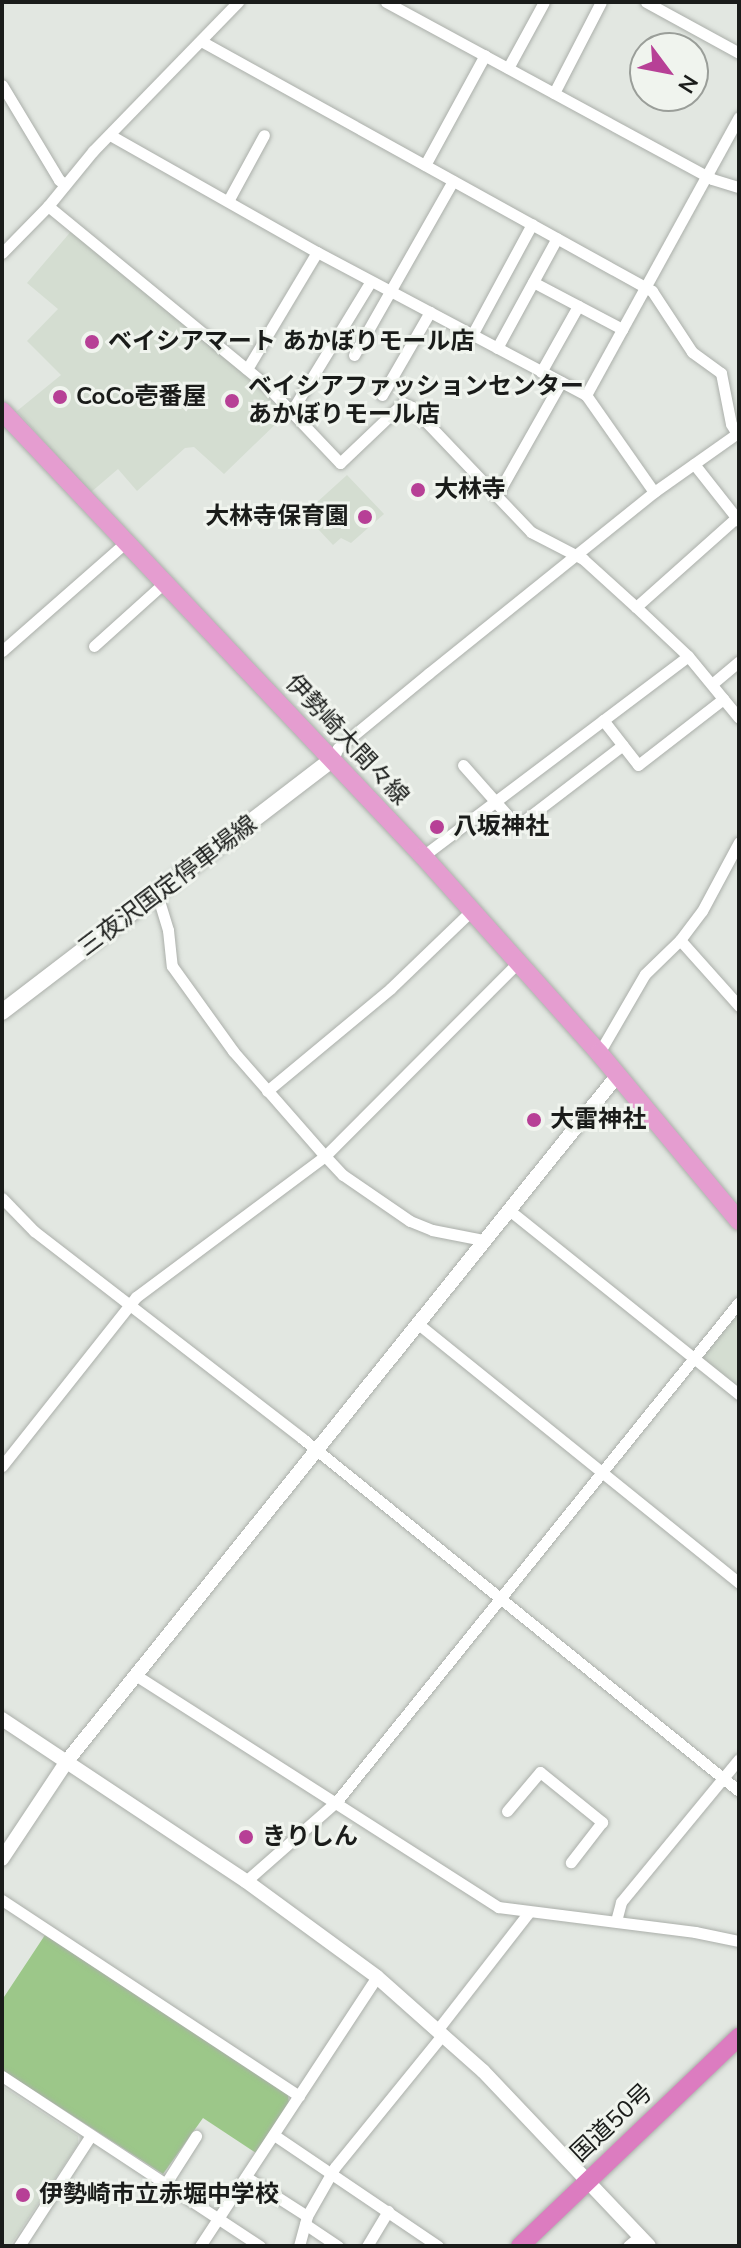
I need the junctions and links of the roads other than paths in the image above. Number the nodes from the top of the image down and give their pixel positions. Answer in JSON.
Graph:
{"nodes":[{"id":1,"x":238,"y":2,"type":"edge"},
{"id":2,"x":386,"y":2,"type":"edge"},
{"id":3,"x":544,"y":2,"type":"edge"},
{"id":4,"x":601,"y":2,"type":"edge"},
{"id":5,"x":646,"y":2,"type":"edge"},
{"id":6,"x":403,"y":6,"type":"edge"},
{"id":7,"x":201,"y":41,"type":"junction"},
{"id":8,"x":739,"y":53,"type":"edge"},
{"id":9,"x":485,"y":55,"type":"junction"},
{"id":10,"x":508,"y":68,"type":"junction"},
{"id":11,"x":2,"y":85,"type":"edge"},
{"id":12,"x":554,"y":93,"type":"junction"},
{"id":13,"x":739,"y":117,"type":"edge"},
{"id":14,"x":110,"y":135,"type":"junction"},
{"id":15,"x":264,"y":135,"type":"dead end"},
{"id":16,"x":425,"y":165,"type":"junction"},
{"id":17,"x":706,"y":175,"type":"junction"},
{"id":18,"x":453,"y":181,"type":"junction"},
{"id":19,"x":65,"y":184,"type":"junction"},
{"id":20,"x":739,"y":187,"type":"edge"},
{"id":21,"x":228,"y":201,"type":"junction"},
{"id":22,"x":48,"y":206,"type":"junction"},
{"id":23,"x":532,"y":224,"type":"junction"},
{"id":24,"x":557,"y":238,"type":"junction"},
{"id":25,"x":317,"y":252,"type":"junction"},
{"id":26,"x":2,"y":253,"type":"edge"},
{"id":27,"x":371,"y":281,"type":"junction"},
{"id":28,"x":533,"y":282,"type":"junction"},
{"id":29,"x":646,"y":286,"type":"junction"},
{"id":30,"x":391,"y":291,"type":"junction"},
{"id":31,"x":578,"y":306,"type":"junction"},
{"id":32,"x":430,"y":312,"type":"junction"},
{"id":33,"x":622,"y":329,"type":"junction"},
{"id":34,"x":472,"y":335,"type":"junction"},
{"id":35,"x":497,"y":348,"type":"junction"},
{"id":36,"x":354,"y":355,"type":"dead end"},
{"id":37,"x":247,"y":369,"type":"junction"},
{"id":38,"x":541,"y":372,"type":"junction"},
{"id":39,"x":561,"y":382,"type":"junction"},
{"id":40,"x":382,"y":395,"type":"dead end"},
{"id":41,"x":586,"y":395,"type":"junction"},
{"id":42,"x":2,"y":411,"type":"edge"},
{"id":43,"x":291,"y":412,"type":"junction"},
{"id":44,"x":738,"y":433,"type":"edge"},
{"id":45,"x":694,"y":464,"type":"junction"},
{"id":46,"x":654,"y":492,"type":"junction"},
{"id":47,"x":497,"y":495,"type":"junction"},
{"id":48,"x":738,"y":520,"type":"edge"},
{"id":49,"x":126,"y":542,"type":"junction"},
{"id":50,"x":577,"y":555,"type":"junction"},
{"id":51,"x":165,"y":582,"type":"junction"},
{"id":52,"x":636,"y":607,"type":"junction"},
{"id":53,"x":94,"y":646,"type":"dead end"},
{"id":54,"x":2,"y":651,"type":"edge"},
{"id":55,"x":688,"y":656,"type":"junction"},
{"id":56,"x":739,"y":661,"type":"edge"},
{"id":57,"x":712,"y":684,"type":"junction"},
{"id":58,"x":723,"y":699,"type":"junction"},
{"id":59,"x":739,"y":718,"type":"edge"},
{"id":60,"x":603,"y":720,"type":"junction"},
{"id":61,"x":623,"y":745,"type":"junction"},
{"id":62,"x":333,"y":759,"type":"junction"},
{"id":63,"x":463,"y":765,"type":"dead end"},
{"id":64,"x":494,"y":799,"type":"junction"},
{"id":65,"x":739,"y":842,"type":"edge"},
{"id":66,"x":423,"y":856,"type":"junction"},
{"id":67,"x":157,"y":894,"type":"junction"},
{"id":68,"x":471,"y":911,"type":"junction"},
{"id":69,"x":680,"y":940,"type":"junction"},
{"id":70,"x":518,"y":962,"type":"junction"},
{"id":71,"x":739,"y":1006,"type":"edge"},
{"id":72,"x":2,"y":1012,"type":"edge"},
{"id":73,"x":599,"y":1053,"type":"junction"},
{"id":74,"x":617,"y":1076,"type":"junction"},
{"id":75,"x":267,"y":1091,"type":"junction"},
{"id":76,"x":325,"y":1156,"type":"junction"},
{"id":77,"x":2,"y":1198,"type":"edge"},
{"id":78,"x":509,"y":1210,"type":"junction"},
{"id":79,"x":739,"y":1221,"type":"edge"},
{"id":80,"x":483,"y":1240,"type":"junction"},
{"id":81,"x":739,"y":1302,"type":"edge"},
{"id":82,"x":130,"y":1303,"type":"junction"},
{"id":83,"x":417,"y":1323,"type":"junction"},
{"id":84,"x":694,"y":1358,"type":"junction"},
{"id":85,"x":739,"y":1394,"type":"edge"},
{"id":86,"x":315,"y":1450,"type":"junction"},
{"id":87,"x":2,"y":1466,"type":"edge"},
{"id":88,"x":602,"y":1471,"type":"junction"},
{"id":89,"x":739,"y":1583,"type":"edge"},
{"id":90,"x":500,"y":1598,"type":"junction"},
{"id":91,"x":137,"y":1676,"type":"junction"},
{"id":92,"x":2,"y":1719,"type":"edge"},
{"id":93,"x":739,"y":1759,"type":"edge"},
{"id":94,"x":67,"y":1761,"type":"junction"},
{"id":95,"x":723,"y":1778,"type":"junction"},
{"id":96,"x":739,"y":1791,"type":"edge"},
{"id":97,"x":337,"y":1801,"type":"junction"},
{"id":98,"x":507,"y":1811,"type":"dead end"},
{"id":99,"x":2,"y":1859,"type":"edge"},
{"id":100,"x":571,"y":1862,"type":"dead end"},
{"id":101,"x":246,"y":1881,"type":"junction"},
{"id":102,"x":2,"y":1900,"type":"edge"},
{"id":103,"x":529,"y":1912,"type":"junction"},
{"id":104,"x":616,"y":1921,"type":"junction"},
{"id":105,"x":739,"y":1941,"type":"edge"},
{"id":106,"x":377,"y":1977,"type":"junction"},
{"id":107,"x":440,"y":2031,"type":"junction"},
{"id":108,"x":739,"y":2037,"type":"edge"},
{"id":109,"x":2,"y":2076,"type":"edge"},
{"id":110,"x":299,"y":2096,"type":"junction"},
{"id":111,"x":91,"y":2135,"type":"junction"},
{"id":112,"x":274,"y":2135,"type":"junction"},
{"id":113,"x":196,"y":2136,"type":"dead end"},
{"id":114,"x":331,"y":2172,"type":"junction"},
{"id":115,"x":246,"y":2177,"type":"junction"},
{"id":116,"x":586,"y":2181,"type":"junction"},
{"id":117,"x":166,"y":2183,"type":"junction"},
{"id":118,"x":388,"y":2211,"type":"junction"},
{"id":119,"x":219,"y":2218,"type":"junction"},
{"id":120,"x":306,"y":2220,"type":"junction"},
{"id":121,"x":645,"y":2241,"type":"edge"},
{"id":122,"x":19,"y":2246,"type":"edge"},
{"id":123,"x":200,"y":2246,"type":"edge"},
{"id":124,"x":260,"y":2246,"type":"edge"},
{"id":125,"x":299,"y":2246,"type":"edge"},
{"id":126,"x":338,"y":2246,"type":"edge"},
{"id":127,"x":367,"y":2246,"type":"edge"},
{"id":128,"x":438,"y":2246,"type":"edge"},
{"id":129,"x":520,"y":2246,"type":"edge"},
{"id":130,"x":628,"y":2246,"type":"edge"}],
"edges":[{"from":1,"to":7,"type":"street"},
{"from":2,"to":6,"type":"street"},
{"from":3,"to":10,"type":"street"},
{"from":4,"to":12,"type":"street"},
{"from":5,"to":8,"type":"street"},
{"from":6,"to":9,"type":"street"},
{"from":7,"to":14,"type":"street"},
{"from":7,"to":16,"type":"street"},
{"from":9,"to":10,"type":"street"},
{"from":9,"to":16,"type":"street"},
{"from":10,"to":12,"type":"street"},
{"from":11,"to":19,"type":"street"},
{"from":12,"to":17,"type":"street"},
{"from":13,"to":17,"type":"street"},
{"from":14,"to":19,"type":"street"},
{"from":14,"to":21,"type":"street"},
{"from":15,"to":21,"type":"street"},
{"from":16,"to":18,"type":"street"},
{"from":17,"to":20,"type":"street"},
{"from":17,"to":29,"type":"street"},
{"from":18,"to":23,"type":"street"},
{"from":18,"to":30,"type":"street"},
{"from":19,"to":22,"type":"street"},
{"from":21,"to":25,"type":"street"},
{"from":22,"to":26,"type":"street"},
{"from":22,"to":37,"type":"street"},
{"from":23,"to":24,"type":"street"},
{"from":23,"to":34,"type":"street"},
{"from":24,"to":28,"type":"street"},
{"from":24,"to":29,"type":"street"},
{"from":25,"to":27,"type":"street"},
{"from":25,"to":37,"type":"street"},
{"from":27,"to":30,"type":"street"},
{"from":27,"to":43,"type":"street"},
{"from":28,"to":31,"type":"street"},
{"from":28,"to":35,"type":"street"},
{"from":29,"to":33,"type":"street"},
{"from":29,"to":44,"type":"street"},
{"from":30,"to":32,"type":"street"},
{"from":30,"to":36,"type":"street"},
{"from":31,"to":33,"type":"street"},
{"from":31,"to":38,"type":"street"},
{"from":32,"to":34,"type":"street"},
{"from":32,"to":40,"type":"street"},
{"from":33,"to":41,"type":"street"},
{"from":34,"to":35,"type":"street"},
{"from":35,"to":38,"type":"street"},
{"from":37,"to":43,"type":"street"},
{"from":38,"to":39,"type":"street"},
{"from":39,"to":41,"type":"street"},
{"from":39,"to":47,"type":"street"},
{"from":41,"to":46,"type":"street"},
{"from":42,"to":49,"type":"main road","name":"伊勢崎大間々線"},
{"from":43,"to":47,"type":"street"},
{"from":44,"to":45,"type":"street"},
{"from":45,"to":46,"type":"street"},
{"from":45,"to":48,"type":"street"},
{"from":46,"to":50,"type":"street"},
{"from":47,"to":50,"type":"street"},
{"from":48,"to":52,"type":"street"},
{"from":49,"to":51,"type":"main road","name":"伊勢崎大間々線"},
{"from":49,"to":54,"type":"street"},
{"from":50,"to":52,"type":"street"},
{"from":50,"to":62,"type":"street"},
{"from":51,"to":53,"type":"street"},
{"from":51,"to":62,"type":"main road","name":"伊勢崎大間々線"},
{"from":52,"to":55,"type":"street"},
{"from":55,"to":57,"type":"street"},
{"from":55,"to":60,"type":"street"},
{"from":56,"to":57,"type":"street"},
{"from":57,"to":58,"type":"street"},
{"from":58,"to":59,"type":"street"},
{"from":58,"to":61,"type":"street"},
{"from":60,"to":61,"type":"street"},
{"from":60,"to":64,"type":"street"},
{"from":61,"to":64,"type":"street"},
{"from":62,"to":66,"type":"main road","name":"伊勢崎大間々線"},
{"from":62,"to":67,"type":"main road","name":"三夜沢国定停車場線"},
{"from":63,"to":64,"type":"street"},
{"from":64,"to":66,"type":"street"},
{"from":65,"to":69,"type":"street"},
{"from":66,"to":68,"type":"main road","name":"伊勢崎大間々線"},
{"from":67,"to":72,"type":"main road","name":"三夜沢国定停車場線"},
{"from":67,"to":75,"type":"street"},
{"from":68,"to":70,"type":"main road","name":"伊勢崎大間々線"},
{"from":68,"to":75,"type":"street"},
{"from":69,"to":71,"type":"street"},
{"from":69,"to":73,"type":"street"},
{"from":70,"to":73,"type":"main road","name":"伊勢崎大間々線"},
{"from":70,"to":76,"type":"street"},
{"from":73,"to":74,"type":"main road","name":"伊勢崎大間々線"},
{"from":74,"to":78,"type":"street"},
{"from":74,"to":79,"type":"main road","name":"伊勢崎大間々線"},
{"from":75,"to":76,"type":"street"},
{"from":76,"to":80,"type":"street"},
{"from":76,"to":82,"type":"street"},
{"from":77,"to":82,"type":"street"},
{"from":78,"to":80,"type":"street"},
{"from":78,"to":84,"type":"street"},
{"from":80,"to":83,"type":"street"},
{"from":81,"to":84,"type":"street"},
{"from":82,"to":86,"type":"street"},
{"from":82,"to":87,"type":"street"},
{"from":83,"to":86,"type":"street"},
{"from":83,"to":88,"type":"street"},
{"from":84,"to":85,"type":"street"},
{"from":84,"to":88,"type":"street"},
{"from":86,"to":90,"type":"street"},
{"from":86,"to":91,"type":"street"},
{"from":88,"to":89,"type":"street"},
{"from":88,"to":90,"type":"street"},
{"from":90,"to":95,"type":"street"},
{"from":90,"to":97,"type":"street"},
{"from":91,"to":94,"type":"street"},
{"from":91,"to":97,"type":"street"},
{"from":92,"to":94,"type":"street"},
{"from":93,"to":95,"type":"street"},
{"from":94,"to":99,"type":"street"},
{"from":94,"to":101,"type":"street"},
{"from":95,"to":96,"type":"street"},
{"from":95,"to":104,"type":"street"},
{"from":97,"to":101,"type":"street"},
{"from":97,"to":103,"type":"street"},
{"from":98,"to":100,"type":"street"},
{"from":101,"to":106,"type":"street"},
{"from":102,"to":110,"type":"street"},
{"from":103,"to":104,"type":"street"},
{"from":103,"to":107,"type":"street"},
{"from":104,"to":105,"type":"street"},
{"from":106,"to":107,"type":"street"},
{"from":106,"to":110,"type":"street"},
{"from":107,"to":114,"type":"street"},
{"from":107,"to":116,"type":"street"},
{"from":108,"to":116,"type":"highway","name":"国道50号"},
{"from":109,"to":111,"type":"street"},
{"from":110,"to":112,"type":"street"},
{"from":111,"to":117,"type":"street"},
{"from":111,"to":122,"type":"street"},
{"from":112,"to":114,"type":"street"},
{"from":112,"to":115,"type":"street"},
{"from":113,"to":117,"type":"street"},
{"from":114,"to":118,"type":"street"},
{"from":114,"to":120,"type":"street"},
{"from":115,"to":119,"type":"street"},
{"from":115,"to":120,"type":"street"},
{"from":116,"to":121,"type":"street"},
{"from":116,"to":129,"type":"highway","name":"国道50号"},
{"from":117,"to":119,"type":"street"},
{"from":118,"to":127,"type":"street"},
{"from":118,"to":128,"type":"street"},
{"from":119,"to":123,"type":"street"},
{"from":119,"to":124,"type":"street"},
{"from":120,"to":125,"type":"street"},
{"from":120,"to":126,"type":"street"},
{"from":121,"to":130,"type":"street"}]}
